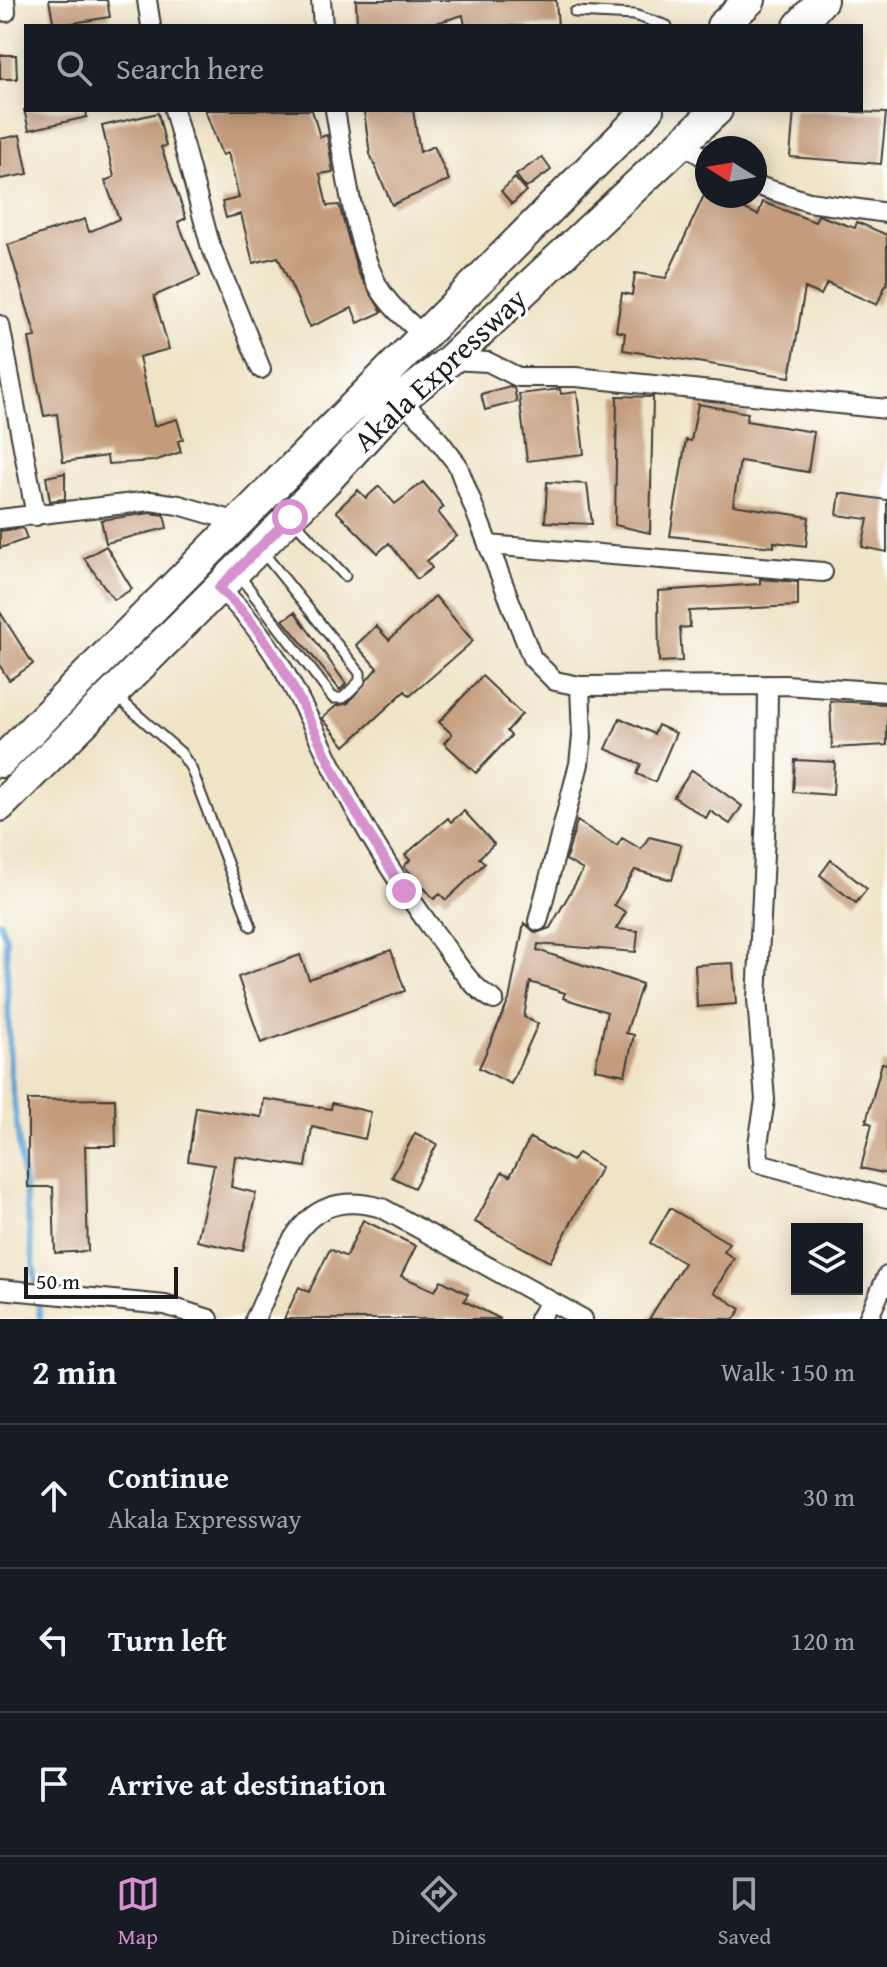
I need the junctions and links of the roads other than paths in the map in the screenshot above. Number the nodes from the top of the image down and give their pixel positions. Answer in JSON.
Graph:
{"nodes":[{"id":1,"x":147,"y":0,"type":"edge"},
{"id":2,"x":321,"y":0,"type":"edge"},
{"id":3,"x":822,"y":0,"type":"edge"},
{"id":4,"x":575,"y":12,"type":"dead end"},
{"id":5,"x":151,"y":24,"type":"edge"},
{"id":6,"x":323,"y":24,"type":"edge"},
{"id":7,"x":661,"y":24,"type":"edge"},
{"id":8,"x":801,"y":24,"type":"edge"},
{"id":9,"x":175,"y":112,"type":"edge"},
{"id":10,"x":335,"y":112,"type":"edge"},
{"id":11,"x":646,"y":112,"type":"edge"},
{"id":12,"x":715,"y":112,"type":"edge"},
{"id":13,"x":681,"y":143,"type":"junction"},
{"id":14,"x":695,"y":152,"type":"edge"},
{"id":15,"x":767,"y":189,"type":"edge"},
{"id":16,"x":887,"y":213,"type":"edge"},
{"id":17,"x":0,"y":325,"type":"edge"},
{"id":18,"x":425,"y":337,"type":"junction"},
{"id":19,"x":450,"y":360,"type":"junction"},
{"id":20,"x":261,"y":369,"type":"dead end"},
{"id":21,"x":400,"y":400,"type":"junction"},
{"id":22,"x":887,"y":409,"type":"edge"},
{"id":23,"x":36,"y":516,"type":"junction"},
{"id":24,"x":290,"y":517,"type":"junction"},
{"id":25,"x":0,"y":519,"type":"edge"},
{"id":26,"x":241,"y":523,"type":"junction"},
{"id":27,"x":488,"y":545,"type":"junction"},
{"id":28,"x":259,"y":548,"type":"junction"},
{"id":29,"x":823,"y":572,"type":"dead end"},
{"id":30,"x":345,"y":576,"type":"dead end"},
{"id":31,"x":228,"y":579,"type":"junction"},
{"id":32,"x":768,"y":685,"type":"junction"},
{"id":33,"x":580,"y":686,"type":"junction"},
{"id":34,"x":887,"y":692,"type":"edge"},
{"id":35,"x":113,"y":694,"type":"junction"},
{"id":36,"x":0,"y":762,"type":"edge"},
{"id":37,"x":0,"y":806,"type":"edge"},
{"id":38,"x":538,"y":921,"type":"dead end"},
{"id":39,"x":251,"y":926,"type":"dead end"},
{"id":40,"x":494,"y":1000,"type":"dead end"},
{"id":41,"x":887,"y":1198,"type":"edge"},
{"id":42,"x":887,"y":1276,"type":"edge"},
{"id":43,"x":3,"y":1289,"type":"edge"},
{"id":44,"x":550,"y":1301,"type":"junction"},
{"id":45,"x":209,"y":1319,"type":"edge"},
{"id":46,"x":255,"y":1319,"type":"edge"},
{"id":47,"x":539,"y":1319,"type":"edge"},
{"id":48,"x":583,"y":1319,"type":"edge"},
{"id":49,"x":868,"y":1319,"type":"edge"}],
"edges":[{"from":1,"to":5,"type":"street"},
{"from":2,"to":6,"type":"street"},
{"from":3,"to":8,"type":"main road"},
{"from":4,"to":7,"type":"lane"},
{"from":9,"to":20,"type":"street"},
{"from":10,"to":18,"type":"street"},
{"from":11,"to":18,"type":"main road","name":"Akala Expressway"},
{"from":12,"to":13,"type":"main road","name":"Akala Expressway"},
{"from":13,"to":14,"type":"street"},
{"from":13,"to":19,"type":"main road","name":"Akala Expressway"},
{"from":15,"to":16,"type":"street"},
{"from":17,"to":23,"type":"street"},
{"from":18,"to":26,"type":"main road","name":"Akala Expressway"},
{"from":19,"to":21,"type":"main road","name":"Akala Expressway"},
{"from":19,"to":22,"type":"street"},
{"from":21,"to":24,"type":"main road","name":"Akala Expressway"},
{"from":21,"to":27,"type":"street"},
{"from":23,"to":25,"type":"street"},
{"from":23,"to":26,"type":"street"},
{"from":24,"to":28,"type":"main road","name":"Akala Expressway"},
{"from":24,"to":30,"type":"lane"},
{"from":26,"to":36,"type":"main road","name":"Akala Expressway"},
{"from":27,"to":29,"type":"street"},
{"from":27,"to":33,"type":"street"},
{"from":28,"to":31,"type":"main road","name":"Akala Expressway"},
{"from":28,"to":31,"type":"lane"},
{"from":31,"to":35,"type":"main road","name":"Akala Expressway"},
{"from":31,"to":40,"type":"street"},
{"from":32,"to":33,"type":"street"},
{"from":32,"to":34,"type":"street"},
{"from":32,"to":41,"type":"street"},
{"from":33,"to":38,"type":"street"},
{"from":35,"to":37,"type":"main road","name":"Akala Expressway"},
{"from":35,"to":39,"type":"lane"},
{"from":42,"to":49,"type":"street"},
{"from":43,"to":45,"type":"street"},
{"from":44,"to":46,"type":"street"},
{"from":44,"to":47,"type":"street"},
{"from":44,"to":48,"type":"street"}]}
